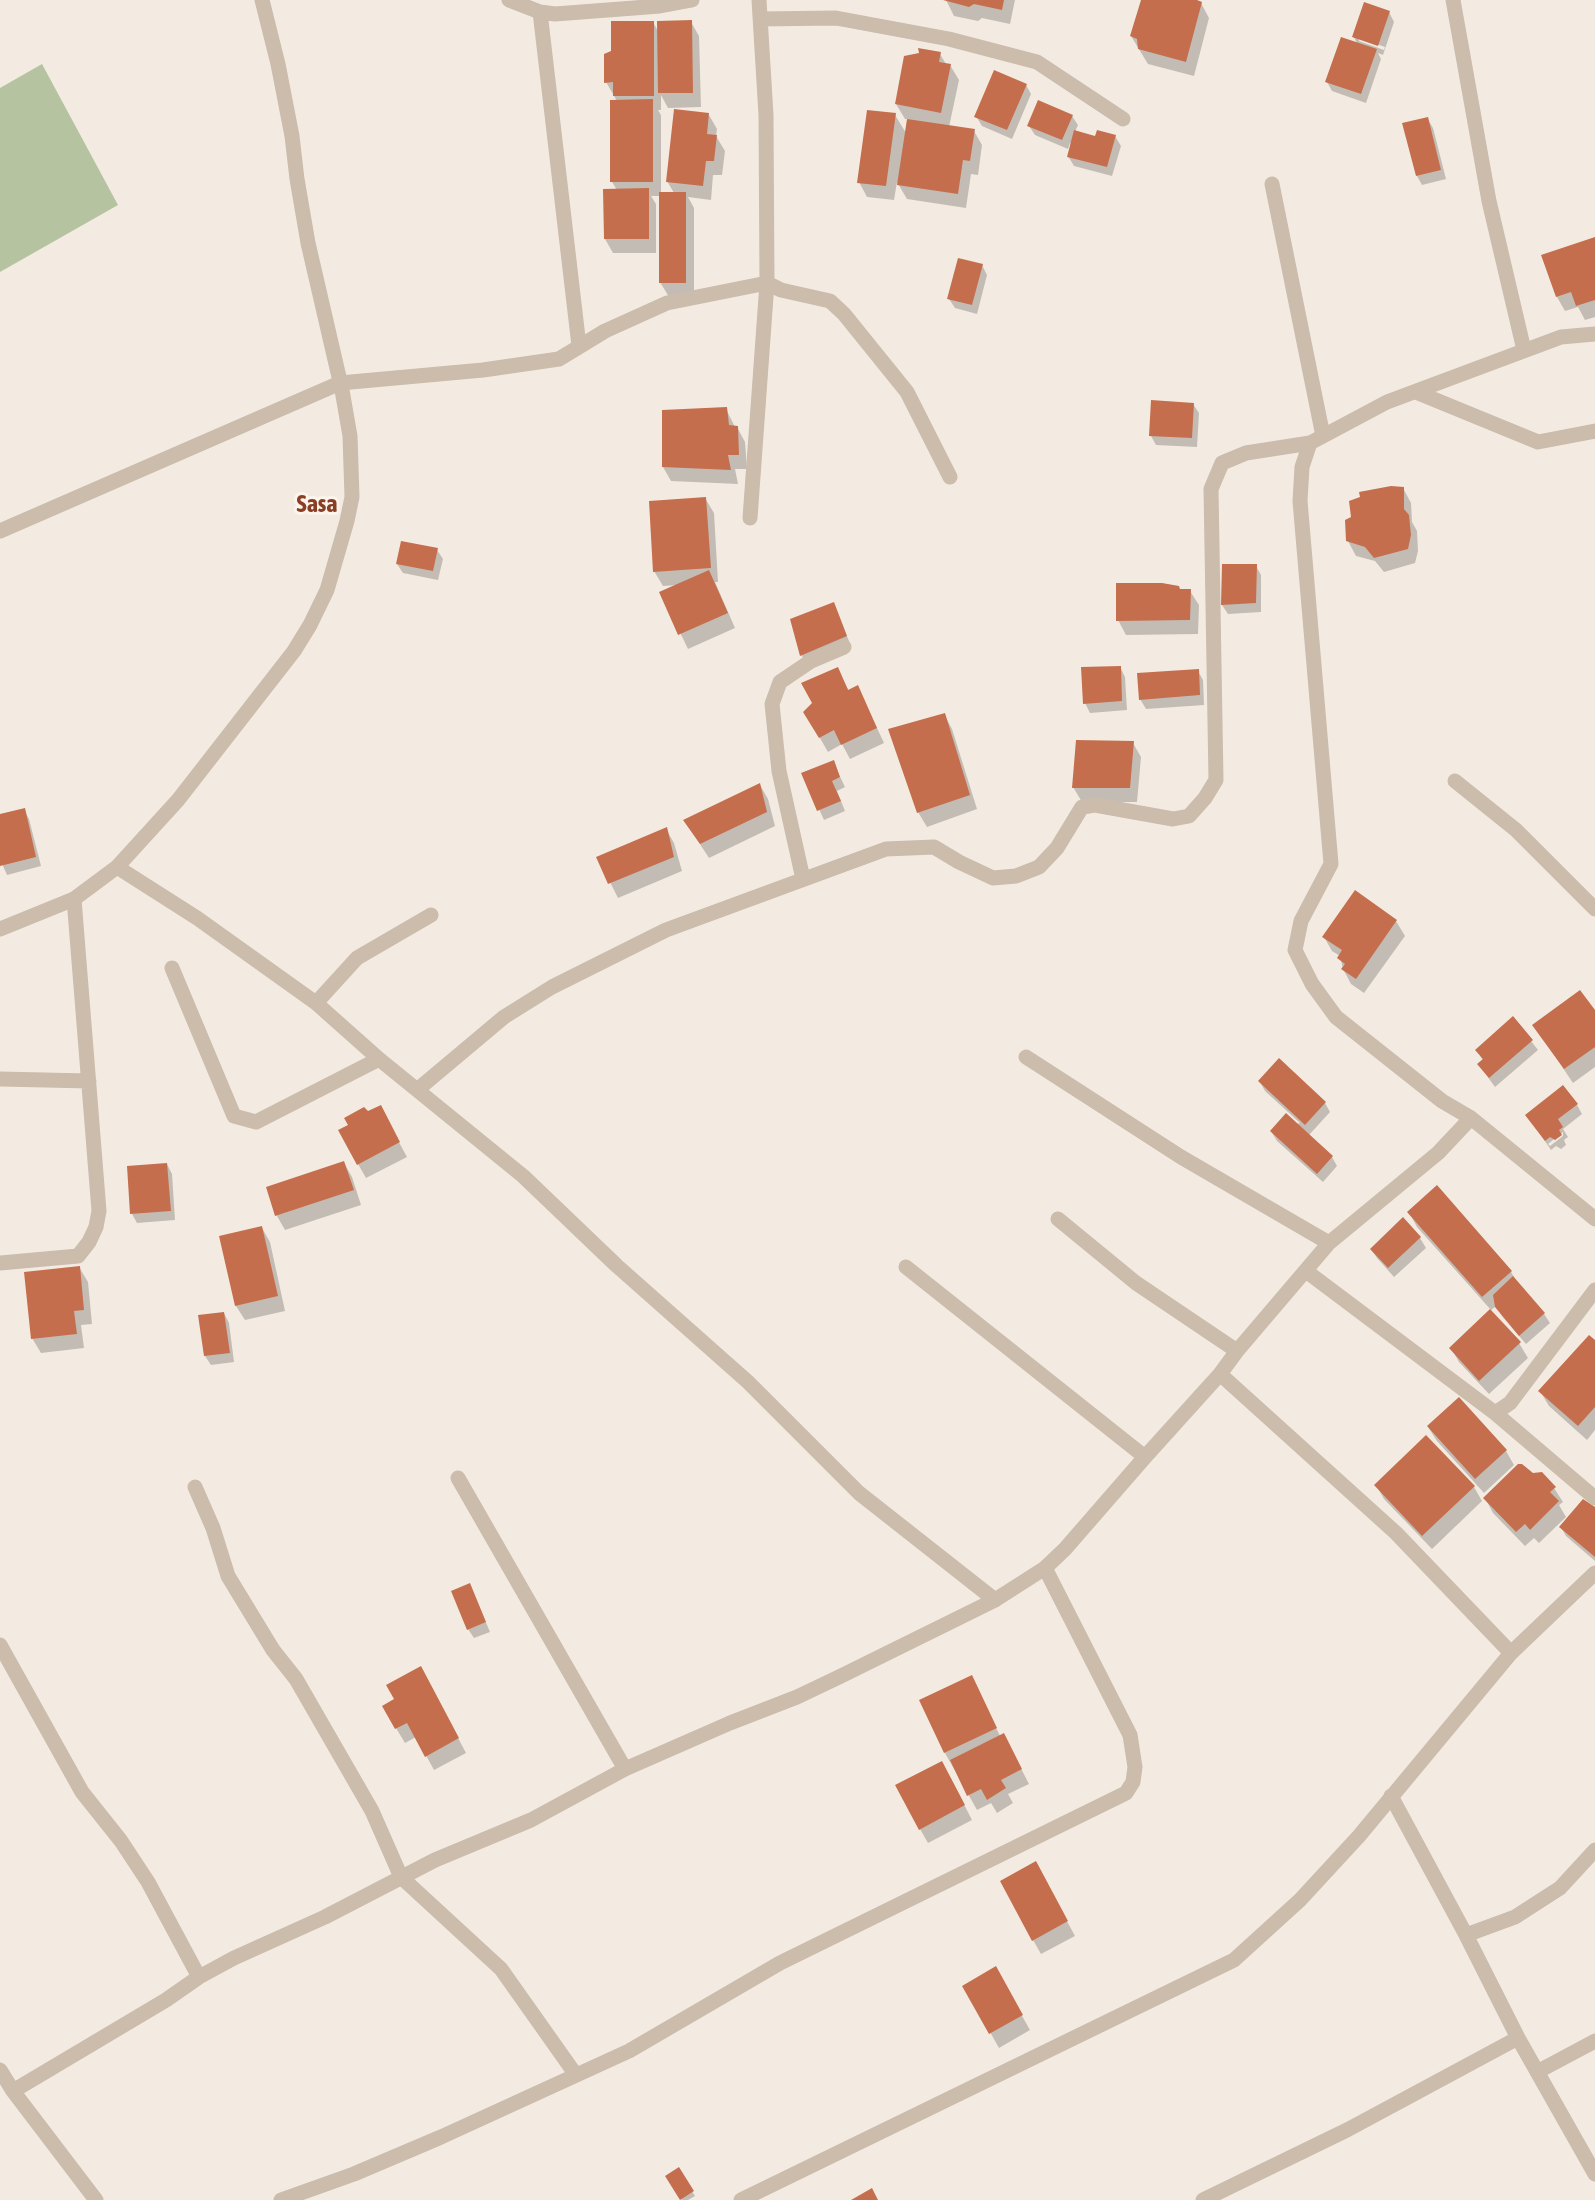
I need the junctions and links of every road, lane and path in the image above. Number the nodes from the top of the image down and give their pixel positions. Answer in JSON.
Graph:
{"nodes":[{"id":1,"x":262,"y":0,"type":"edge"},
{"id":2,"x":509,"y":0,"type":"edge"},
{"id":3,"x":692,"y":0,"type":"edge"},
{"id":4,"x":759,"y":0,"type":"edge"},
{"id":5,"x":1453,"y":0,"type":"edge"},
{"id":6,"x":540,"y":12,"type":"junction"},
{"id":7,"x":760,"y":19,"type":"junction"},
{"id":8,"x":1123,"y":119,"type":"dead end"},
{"id":9,"x":1272,"y":184,"type":"dead end"},
{"id":10,"x":767,"y":283,"type":"junction"},
{"id":11,"x":1595,"y":334,"type":"edge"},
{"id":12,"x":579,"y":346,"type":"junction"},
{"id":13,"x":1524,"y":350,"type":"junction"},
{"id":14,"x":340,"y":383,"type":"junction"},
{"id":15,"x":1416,"y":392,"type":"junction"},
{"id":16,"x":1595,"y":431,"type":"edge"},
{"id":17,"x":1316,"y":439,"type":"junction"},
{"id":18,"x":950,"y":477,"type":"dead end"},
{"id":19,"x":750,"y":518,"type":"dead end"},
{"id":20,"x":0,"y":531,"type":"edge"},
{"id":21,"x":844,"y":647,"type":"dead end"},
{"id":22,"x":1455,"y":781,"type":"dead end"},
{"id":23,"x":117,"y":867,"type":"junction"},
{"id":24,"x":803,"y":879,"type":"junction"},
{"id":25,"x":74,"y":898,"type":"junction"},
{"id":26,"x":1595,"y":909,"type":"edge"},
{"id":27,"x":431,"y":915,"type":"dead end"},
{"id":28,"x":0,"y":929,"type":"edge"},
{"id":29,"x":172,"y":968,"type":"dead end"},
{"id":30,"x":316,"y":1003,"type":"junction"},
{"id":31,"x":1026,"y":1057,"type":"dead end"},
{"id":32,"x":379,"y":1059,"type":"junction"},
{"id":33,"x":0,"y":1079,"type":"edge"},
{"id":34,"x":89,"y":1081,"type":"junction"},
{"id":35,"x":417,"y":1090,"type":"junction"},
{"id":36,"x":1471,"y":1118,"type":"junction"},
{"id":37,"x":1058,"y":1219,"type":"dead end"},
{"id":38,"x":1595,"y":1219,"type":"edge"},
{"id":39,"x":1329,"y":1243,"type":"junction"},
{"id":40,"x":0,"y":1263,"type":"edge"},
{"id":41,"x":906,"y":1267,"type":"dead end"},
{"id":42,"x":1306,"y":1271,"type":"junction"},
{"id":43,"x":1595,"y":1290,"type":"edge"},
{"id":44,"x":1237,"y":1351,"type":"junction"},
{"id":45,"x":1220,"y":1374,"type":"junction"},
{"id":46,"x":1495,"y":1413,"type":"junction"},
{"id":47,"x":1145,"y":1457,"type":"junction"},
{"id":48,"x":459,"y":1478,"type":"dead end"},
{"id":49,"x":195,"y":1487,"type":"dead end"},
{"id":50,"x":1595,"y":1498,"type":"edge"},
{"id":51,"x":1045,"y":1568,"type":"junction"},
{"id":52,"x":1595,"y":1573,"type":"edge"},
{"id":53,"x":995,"y":1600,"type":"junction"},
{"id":54,"x":0,"y":1645,"type":"edge"},
{"id":55,"x":1512,"y":1653,"type":"junction"},
{"id":56,"x":625,"y":1769,"type":"junction"},
{"id":57,"x":1391,"y":1796,"type":"junction"},
{"id":58,"x":1595,"y":1850,"type":"edge"},
{"id":59,"x":401,"y":1877,"type":"junction"},
{"id":60,"x":1466,"y":1935,"type":"junction"},
{"id":61,"x":199,"y":1977,"type":"junction"},
{"id":62,"x":1518,"y":2038,"type":"junction"},
{"id":63,"x":1595,"y":2041,"type":"edge"},
{"id":64,"x":0,"y":2070,"type":"edge"},
{"id":65,"x":1537,"y":2072,"type":"junction"},
{"id":66,"x":576,"y":2075,"type":"junction"},
{"id":67,"x":14,"y":2091,"type":"junction"},
{"id":68,"x":1595,"y":2174,"type":"edge"},
{"id":69,"x":96,"y":2200,"type":"edge"},
{"id":70,"x":281,"y":2200,"type":"edge"},
{"id":71,"x":741,"y":2200,"type":"edge"},
{"id":72,"x":1203,"y":2200,"type":"edge"}],
"edges":[{"from":1,"to":14,"type":"street"},
{"from":2,"to":6,"type":"street"},
{"from":3,"to":6,"type":"street"},
{"from":4,"to":7,"type":"street"},
{"from":5,"to":13,"type":"street"},
{"from":6,"to":12,"type":"street"},
{"from":7,"to":8,"type":"street"},
{"from":7,"to":10,"type":"street"},
{"from":9,"to":17,"type":"street"},
{"from":10,"to":12,"type":"street"},
{"from":10,"to":18,"type":"street"},
{"from":10,"to":19,"type":"street"},
{"from":11,"to":13,"type":"street"},
{"from":12,"to":14,"type":"street"},
{"from":13,"to":15,"type":"street"},
{"from":14,"to":20,"type":"street"},
{"from":14,"to":23,"type":"street"},
{"from":15,"to":16,"type":"street"},
{"from":15,"to":17,"type":"street"},
{"from":17,"to":24,"type":"street"},
{"from":17,"to":36,"type":"street"},
{"from":21,"to":24,"type":"street"},
{"from":22,"to":26,"type":"street"},
{"from":23,"to":25,"type":"street"},
{"from":23,"to":30,"type":"street"},
{"from":24,"to":35,"type":"street"},
{"from":25,"to":28,"type":"street"},
{"from":25,"to":34,"type":"street"},
{"from":27,"to":30,"type":"street"},
{"from":29,"to":32,"type":"street"},
{"from":30,"to":32,"type":"street"},
{"from":31,"to":39,"type":"street"},
{"from":32,"to":35,"type":"street"},
{"from":33,"to":34,"type":"street"},
{"from":34,"to":40,"type":"street"},
{"from":35,"to":53,"type":"street"},
{"from":36,"to":38,"type":"street"},
{"from":36,"to":39,"type":"street"},
{"from":37,"to":44,"type":"street"},
{"from":39,"to":42,"type":"street"},
{"from":41,"to":47,"type":"street"},
{"from":42,"to":44,"type":"street"},
{"from":42,"to":46,"type":"street"},
{"from":43,"to":46,"type":"street"},
{"from":44,"to":45,"type":"street"},
{"from":45,"to":47,"type":"street"},
{"from":45,"to":55,"type":"street"},
{"from":46,"to":50,"type":"street"},
{"from":47,"to":51,"type":"street"},
{"from":48,"to":56,"type":"street"},
{"from":49,"to":59,"type":"street"},
{"from":51,"to":53,"type":"street"},
{"from":51,"to":66,"type":"street"},
{"from":52,"to":55,"type":"street"},
{"from":53,"to":56,"type":"street"},
{"from":54,"to":61,"type":"street"},
{"from":55,"to":57,"type":"street"},
{"from":56,"to":59,"type":"street"},
{"from":57,"to":60,"type":"street"},
{"from":57,"to":71,"type":"street"},
{"from":58,"to":60,"type":"street"},
{"from":59,"to":61,"type":"street"},
{"from":59,"to":66,"type":"street"},
{"from":60,"to":62,"type":"street"},
{"from":61,"to":67,"type":"street"},
{"from":62,"to":65,"type":"street"},
{"from":62,"to":72,"type":"street"},
{"from":63,"to":65,"type":"street"},
{"from":64,"to":67,"type":"street"},
{"from":65,"to":68,"type":"street"},
{"from":66,"to":70,"type":"street"},
{"from":67,"to":69,"type":"street"}]}
